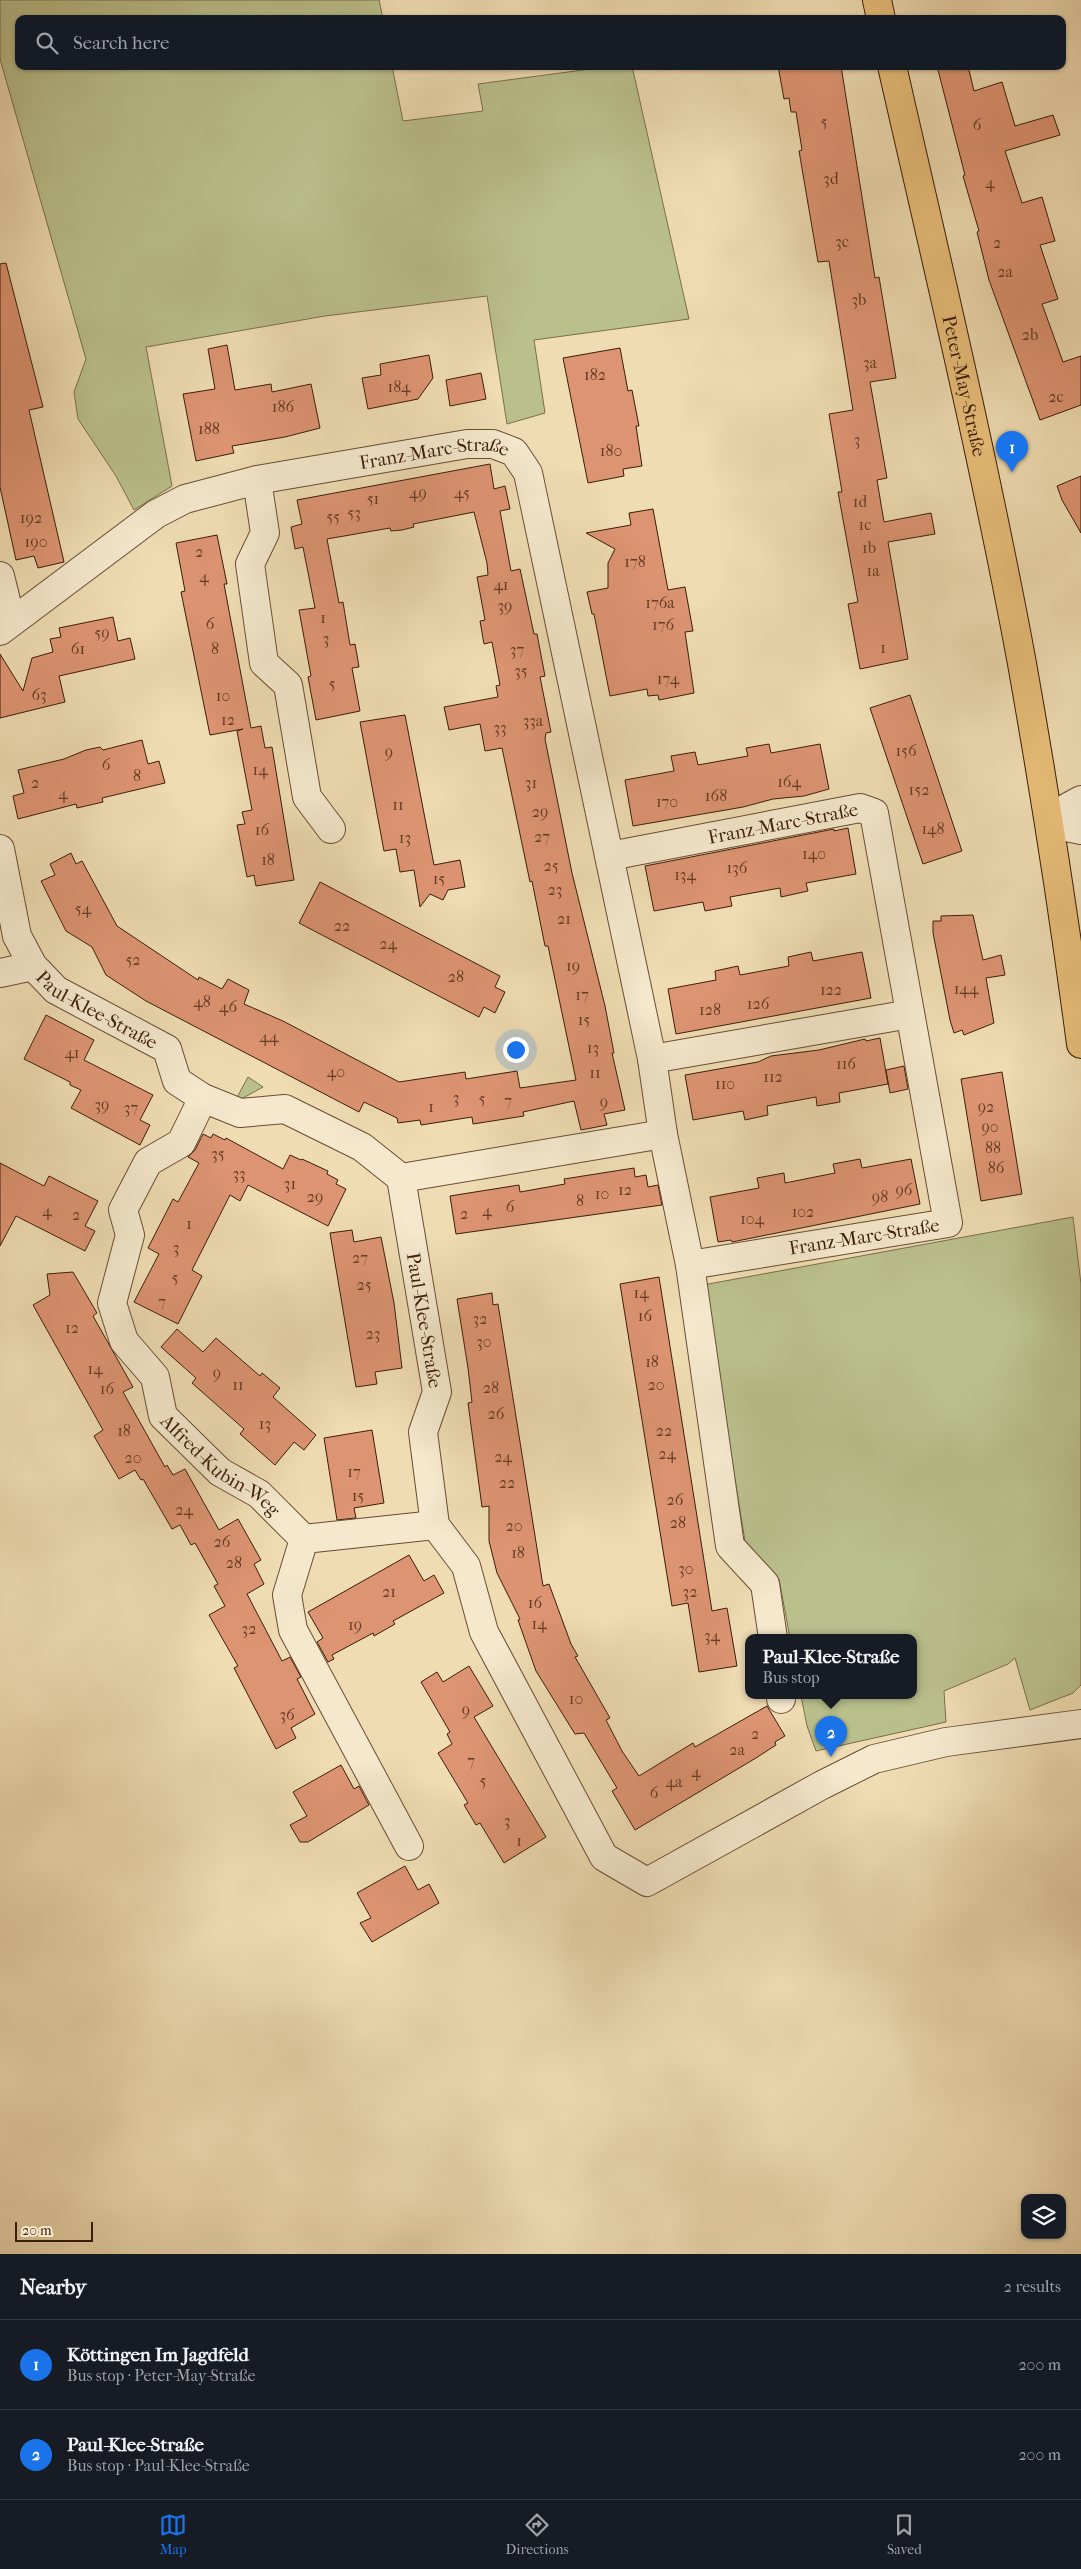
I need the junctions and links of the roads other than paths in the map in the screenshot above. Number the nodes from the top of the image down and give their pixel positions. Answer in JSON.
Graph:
{"nodes":[{"id":1,"x":876,"y":0,"type":"edge"},
{"id":2,"x":880,"y":15,"type":"edge"},
{"id":3,"x":893,"y":70,"type":"edge"},
{"id":4,"x":256,"y":480,"type":"junction"},
{"id":5,"x":0,"y":576,"type":"edge"},
{"id":6,"x":5,"y":626,"type":"edge"},
{"id":7,"x":1081,"y":800,"type":"edge"},
{"id":8,"x":1050,"y":824,"type":"junction"},
{"id":9,"x":331,"y":829,"type":"dead end"},
{"id":10,"x":1081,"y":830,"type":"edge"},
{"id":11,"x":0,"y":849,"type":"edge"},
{"id":12,"x":610,"y":856,"type":"junction"},
{"id":13,"x":33,"y":966,"type":"junction"},
{"id":14,"x":0,"y":973,"type":"edge"},
{"id":15,"x":910,"y":1014,"type":"junction"},
{"id":16,"x":1081,"y":1044,"type":"edge"},
{"id":17,"x":652,"y":1059,"type":"junction"},
{"id":18,"x":203,"y":1098,"type":"junction"},
{"id":19,"x":664,"y":1134,"type":"junction"},
{"id":20,"x":401,"y":1178,"type":"junction"},
{"id":21,"x":690,"y":1265,"type":"junction"},
{"id":22,"x":435,"y":1525,"type":"junction"},
{"id":23,"x":304,"y":1539,"type":"junction"},
{"id":24,"x":772,"y":1634,"type":"edge"},
{"id":25,"x":1081,"y":1724,"type":"edge"},
{"id":26,"x":409,"y":1846,"type":"dead end"}],
"edges":[{"from":1,"to":2,"type":"main road"},
{"from":3,"to":8,"type":"main road","name":"Peter-May-Straße"},
{"from":4,"to":6,"type":"street","name":"Franz-Marc-Straße"},
{"from":4,"to":9,"type":"street"},
{"from":4,"to":12,"type":"street","name":"Franz-Marc-Straße"},
{"from":5,"to":6,"type":"street","name":"Franz-Marc-Straße"},
{"from":7,"to":8,"type":"street"},
{"from":8,"to":10,"type":"street"},
{"from":8,"to":16,"type":"main road","name":"Peter-May-Straße"},
{"from":11,"to":13,"type":"street"},
{"from":12,"to":15,"type":"street","name":"Franz-Marc-Straße"},
{"from":12,"to":17,"type":"street","name":"Franz-Marc-Straße"},
{"from":13,"to":14,"type":"street","name":"Paul-Klee-Straße"},
{"from":13,"to":18,"type":"street","name":"Paul-Klee-Straße"},
{"from":15,"to":17,"type":"street"},
{"from":15,"to":21,"type":"street","name":"Franz-Marc-Straße"},
{"from":17,"to":19,"type":"street","name":"Franz-Marc-Straße"},
{"from":18,"to":20,"type":"street","name":"Paul-Klee-Straße"},
{"from":18,"to":23,"type":"street","name":"Alfred-Kubin-Weg"},
{"from":19,"to":20,"type":"street"},
{"from":19,"to":21,"type":"street","name":"Franz-Marc-Straße"},
{"from":20,"to":22,"type":"street","name":"Paul-Klee-Straße"},
{"from":21,"to":24,"type":"street","name":"Franz-Marc-Straße"},
{"from":22,"to":23,"type":"street"},
{"from":22,"to":25,"type":"street","name":"Paul-Klee-Straße"},
{"from":23,"to":26,"type":"street"}]}
